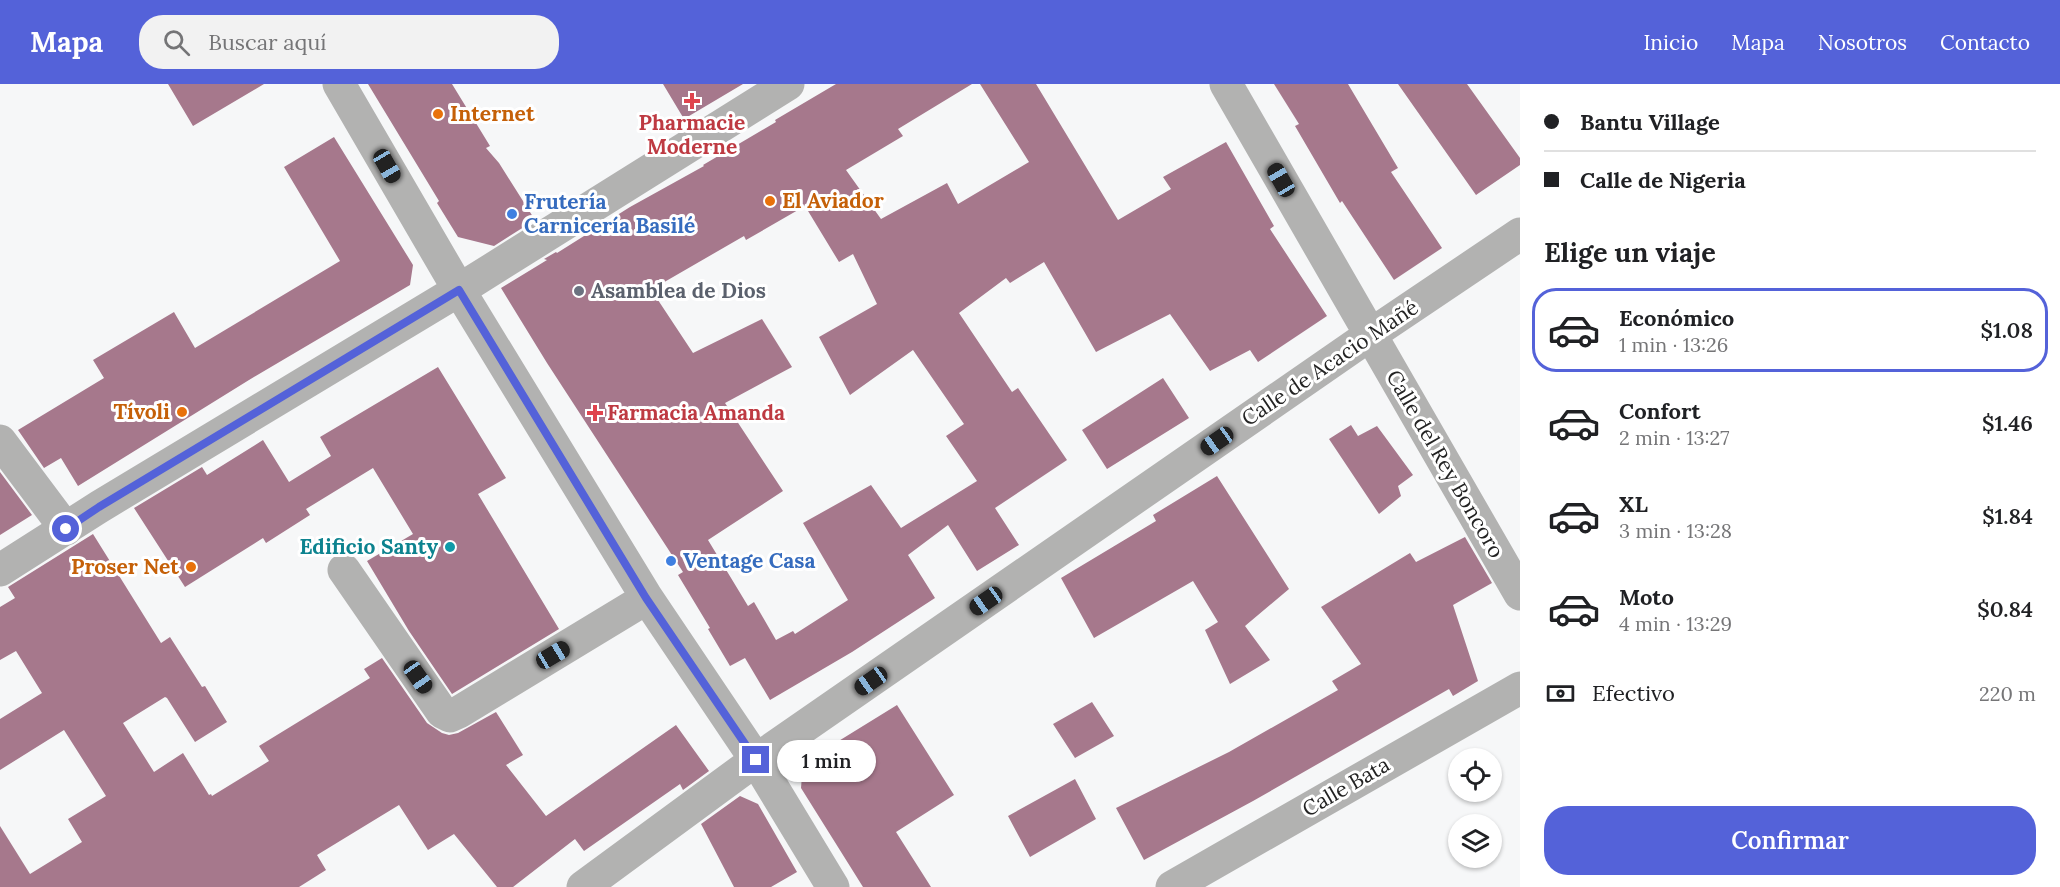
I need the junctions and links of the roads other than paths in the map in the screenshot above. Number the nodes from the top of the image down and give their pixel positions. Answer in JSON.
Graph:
{"nodes":[{"id":1,"x":339,"y":84,"type":"edge"},
{"id":2,"x":788,"y":84,"type":"edge"},
{"id":3,"x":1226,"y":84,"type":"edge"},
{"id":4,"x":1520,"y":234,"type":"edge"},
{"id":5,"x":459,"y":290,"type":"junction"},
{"id":6,"x":1370,"y":334,"type":"junction"},
{"id":7,"x":0,"y":441,"type":"edge"},
{"id":8,"x":66,"y":529,"type":"junction"},
{"id":9,"x":0,"y":570,"type":"edge"},
{"id":10,"x":344,"y":570,"type":"dead end"},
{"id":11,"x":1520,"y":594,"type":"edge"},
{"id":12,"x":646,"y":598,"type":"junction"},
{"id":13,"x":1520,"y":688,"type":"edge"},
{"id":14,"x":756,"y":760,"type":"junction"},
{"id":15,"x":583,"y":887,"type":"edge"},
{"id":16,"x":833,"y":887,"type":"edge"},
{"id":17,"x":1172,"y":887,"type":"edge"}],
"edges":[{"from":1,"to":5,"type":"street"},
{"from":2,"to":5,"type":"street"},
{"from":3,"to":6,"type":"street","name":"Calle del Rey Boncoro"},
{"from":4,"to":6,"type":"street","name":"Calle de Acacio Mañé"},
{"from":5,"to":8,"type":"street"},
{"from":5,"to":12,"type":"street"},
{"from":6,"to":11,"type":"street","name":"Calle del Rey Boncoro"},
{"from":6,"to":14,"type":"street","name":"Calle de Acacio Mañé"},
{"from":7,"to":8,"type":"street"},
{"from":8,"to":9,"type":"street"},
{"from":10,"to":12,"type":"street"},
{"from":12,"to":14,"type":"street"},
{"from":13,"to":17,"type":"street","name":"Calle Bata"},
{"from":14,"to":15,"type":"street","name":"Calle de Acacio Mañé"},
{"from":14,"to":16,"type":"street"}]}
